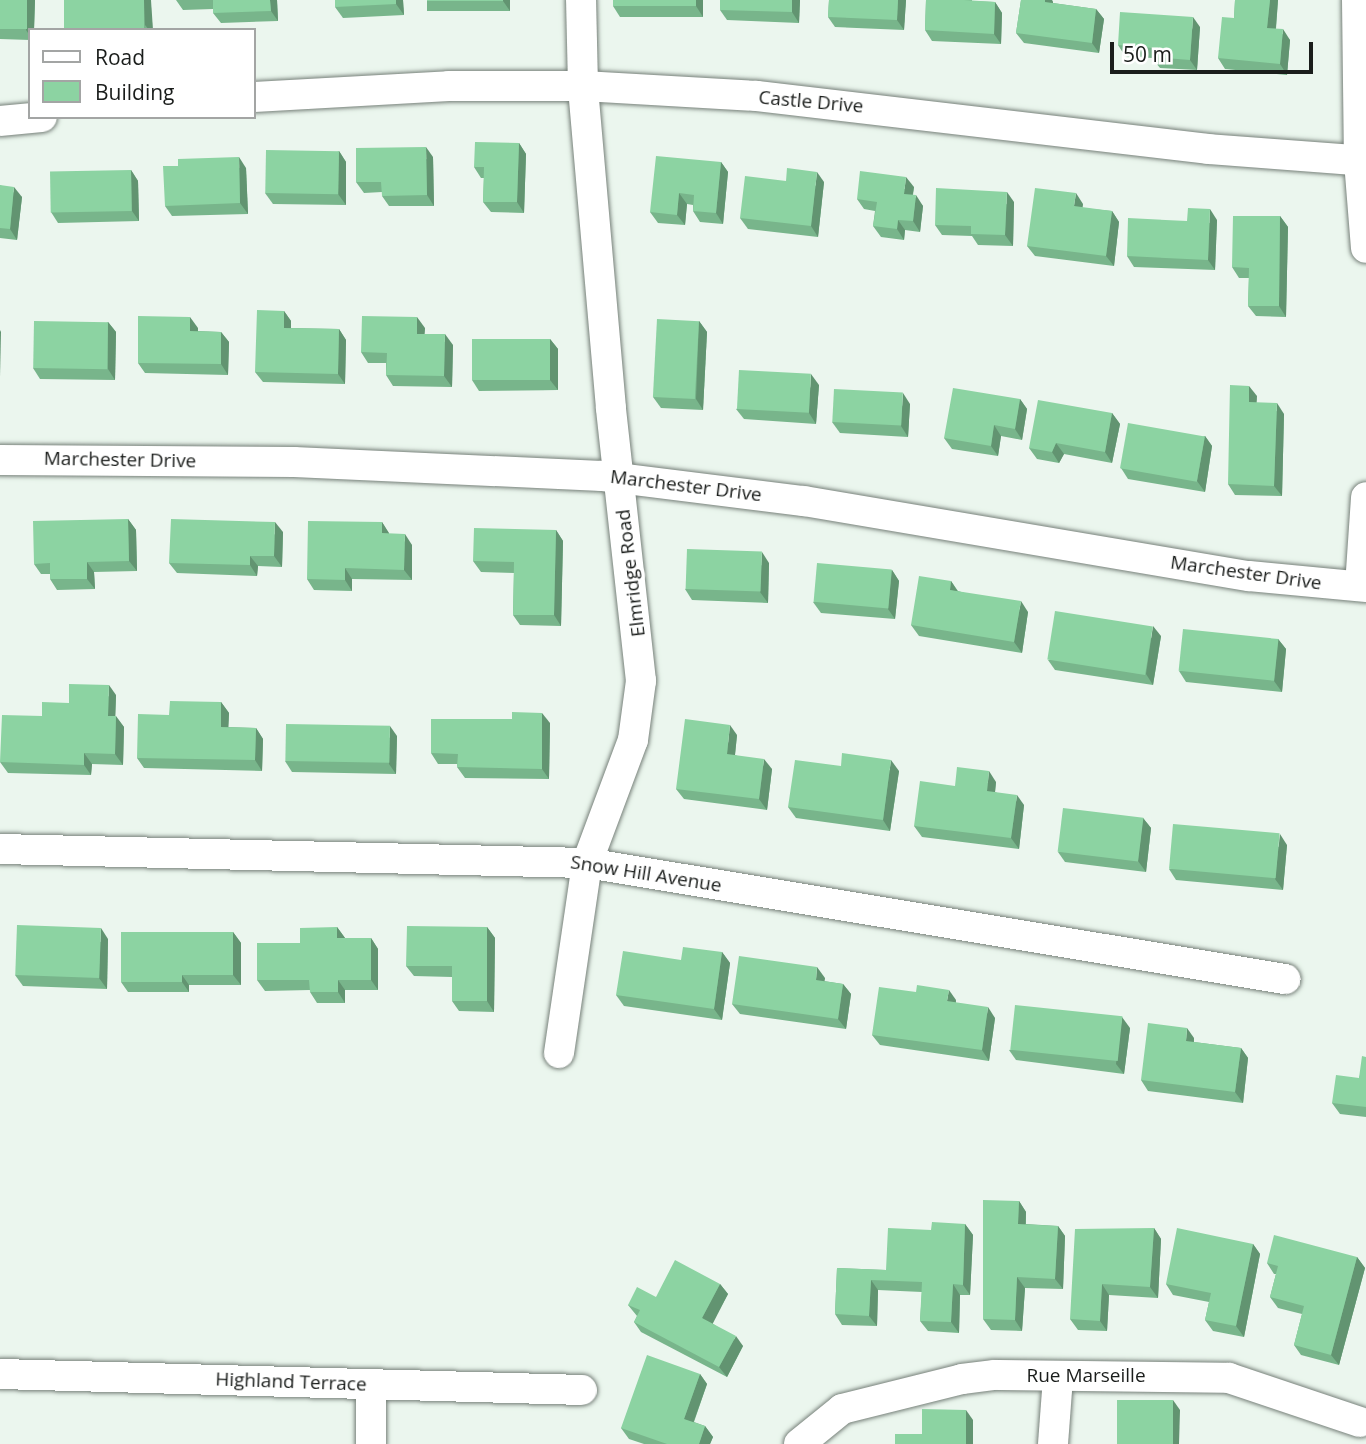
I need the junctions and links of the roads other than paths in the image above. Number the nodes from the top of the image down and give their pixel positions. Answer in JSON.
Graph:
{"nodes":[{"id":1,"x":581,"y":0,"type":"edge"},
{"id":2,"x":1357,"y":0,"type":"edge"},
{"id":3,"x":583,"y":86,"type":"junction"},
{"id":4,"x":256,"y":97,"type":"edge"},
{"id":5,"x":28,"y":118,"type":"edge"},
{"id":6,"x":0,"y":121,"type":"edge"},
{"id":7,"x":1362,"y":161,"type":"edge"},
{"id":8,"x":1366,"y":248,"type":"edge"},
{"id":9,"x":0,"y":460,"type":"edge"},
{"id":10,"x":620,"y":479,"type":"junction"},
{"id":11,"x":1366,"y":497,"type":"edge"},
{"id":12,"x":1363,"y":587,"type":"edge"},
{"id":13,"x":0,"y":849,"type":"edge"},
{"id":14,"x":587,"y":863,"type":"junction"},
{"id":15,"x":1285,"y":979,"type":"dead end"},
{"id":16,"x":559,"y":1053,"type":"dead end"},
{"id":17,"x":0,"y":1374,"type":"edge"},
{"id":18,"x":1058,"y":1378,"type":"junction"},
{"id":19,"x":371,"y":1385,"type":"junction"},
{"id":20,"x":582,"y":1390,"type":"dead end"},
{"id":21,"x":1360,"y":1423,"type":"edge"},
{"id":22,"x":371,"y":1444,"type":"edge"},
{"id":23,"x":799,"y":1444,"type":"edge"},
{"id":24,"x":1053,"y":1444,"type":"edge"}],
"edges":[{"from":1,"to":3,"type":"street","name":"Elmridge Road"},
{"from":2,"to":7,"type":"street"},
{"from":3,"to":4,"type":"street","name":"Castle Drive"},
{"from":3,"to":7,"type":"street","name":"Castle Drive"},
{"from":3,"to":10,"type":"street","name":"Elmridge Road"},
{"from":5,"to":6,"type":"street"},
{"from":7,"to":8,"type":"street"},
{"from":9,"to":10,"type":"street","name":"Marchester Drive"},
{"from":10,"to":12,"type":"street","name":"Marchester Drive"},
{"from":10,"to":14,"type":"street","name":"Elmridge Road"},
{"from":11,"to":12,"type":"street"},
{"from":13,"to":14,"type":"street","name":"Snow Hill Avenue"},
{"from":14,"to":15,"type":"street","name":"Snow Hill Avenue"},
{"from":14,"to":16,"type":"street","name":"Elmridge Road"},
{"from":17,"to":19,"type":"street","name":"Highland Terrace"},
{"from":18,"to":21,"type":"street","name":"Rue Marseille"},
{"from":18,"to":23,"type":"street","name":"Rue Marseille"},
{"from":18,"to":24,"type":"street"},
{"from":19,"to":20,"type":"street","name":"Highland Terrace"},
{"from":19,"to":22,"type":"street"}]}
